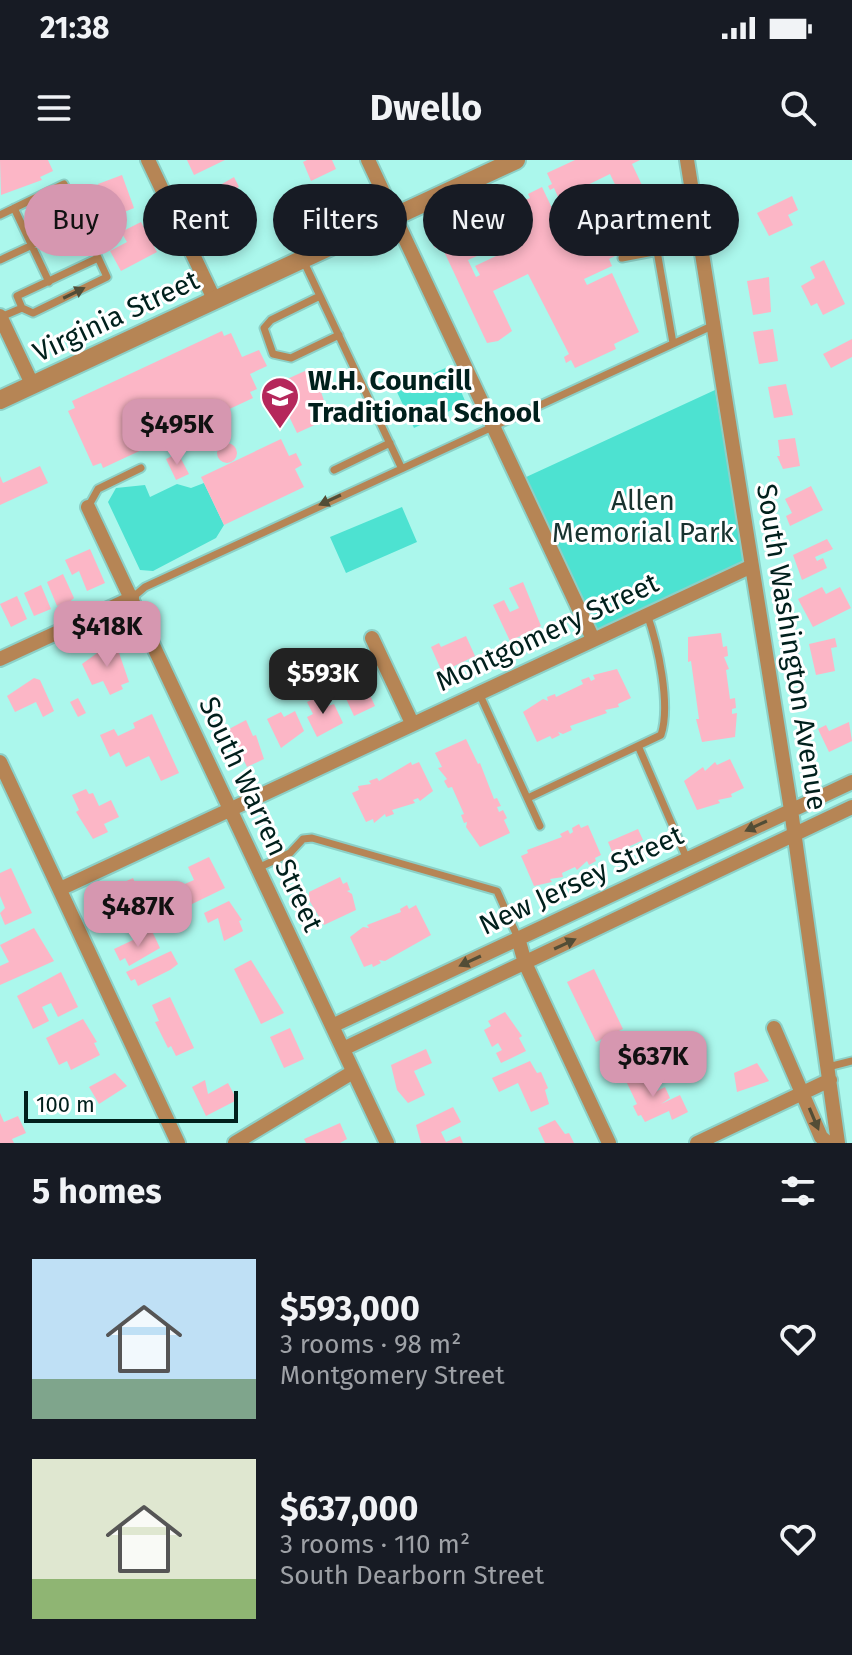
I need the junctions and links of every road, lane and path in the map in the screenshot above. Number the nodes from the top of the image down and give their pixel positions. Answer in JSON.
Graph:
{"nodes":[{"id":1,"x":148,"y":160,"type":"edge"},
{"id":2,"x":368,"y":160,"type":"edge"},
{"id":3,"x":516,"y":160,"type":"edge"},
{"id":4,"x":687,"y":160,"type":"edge"},
{"id":5,"x":379,"y":184,"type":"edge"},
{"id":6,"x":691,"y":184,"type":"edge"},
{"id":7,"x":24,"y":203,"type":"edge"},
{"id":8,"x":14,"y":208,"type":"junction"},
{"id":9,"x":407,"y":211,"type":"edge"},
{"id":10,"x":0,"y":215,"type":"edge"},
{"id":11,"x":24,"y":229,"type":"edge"},
{"id":12,"x":407,"y":243,"type":"edge"},
{"id":13,"x":24,"y":249,"type":"edge"},
{"id":14,"x":37,"y":256,"type":"edge"},
{"id":15,"x":312,"y":256,"type":"edge"},
{"id":16,"x":632,"y":256,"type":"edge"},
{"id":17,"x":658,"y":256,"type":"edge"},
{"id":18,"x":703,"y":256,"type":"edge"},
{"id":19,"x":98,"y":258,"type":"joint"},
{"id":20,"x":622,"y":258,"type":"dead end"},
{"id":21,"x":0,"y":260,"type":"edge"},
{"id":22,"x":303,"y":260,"type":"junction"},
{"id":23,"x":49,"y":282,"type":"junction"},
{"id":24,"x":320,"y":296,"type":"junction"},
{"id":25,"x":215,"y":301,"type":"junction"},
{"id":26,"x":22,"y":308,"type":"junction"},
{"id":27,"x":0,"y":316,"type":"edge"},
{"id":28,"x":714,"y":325,"type":"junction"},
{"id":29,"x":339,"y":335,"type":"junction"},
{"id":30,"x":673,"y":343,"type":"junction"},
{"id":31,"x":33,"y":386,"type":"junction"},
{"id":32,"x":0,"y":400,"type":"edge"},
{"id":33,"x":492,"y":426,"type":"junction"},
{"id":34,"x":390,"y":443,"type":"junction"},
{"id":35,"x":401,"y":467,"type":"junction"},
{"id":36,"x":141,"y":468,"type":"dead end"},
{"id":37,"x":334,"y":470,"type":"dead end"},
{"id":38,"x":88,"y":507,"type":"joint"},
{"id":39,"x":752,"y":566,"type":"junction"},
{"id":40,"x":132,"y":598,"type":"junction"},
{"id":41,"x":647,"y":614,"type":"junction"},
{"id":42,"x":372,"y":638,"type":"dead end"},
{"id":43,"x":593,"y":639,"type":"junction"},
{"id":44,"x":0,"y":659,"type":"edge"},
{"id":45,"x":479,"y":693,"type":"junction"},
{"id":46,"x":412,"y":723,"type":"junction"},
{"id":47,"x":639,"y":748,"type":"junction"},
{"id":48,"x":0,"y":762,"type":"edge"},
{"id":49,"x":852,"y":782,"type":"edge"},
{"id":50,"x":528,"y":798,"type":"junction"},
{"id":51,"x":852,"y":807,"type":"edge"},
{"id":52,"x":230,"y":809,"type":"junction"},
{"id":53,"x":791,"y":810,"type":"junction"},
{"id":54,"x":540,"y":826,"type":"dead end"},
{"id":55,"x":795,"y":835,"type":"junction"},
{"id":56,"x":687,"y":859,"type":"junction"},
{"id":57,"x":258,"y":868,"type":"junction"},
{"id":58,"x":697,"y":881,"type":"junction"},
{"id":59,"x":60,"y":889,"type":"junction"},
{"id":60,"x":518,"y":938,"type":"junction"},
{"id":61,"x":525,"y":963,"type":"junction"},
{"id":62,"x":332,"y":1026,"type":"junction"},
{"id":63,"x":774,"y":1028,"type":"dead end"},
{"id":64,"x":343,"y":1049,"type":"junction"},
{"id":65,"x":852,"y":1061,"type":"edge"},
{"id":66,"x":353,"y":1072,"type":"junction"},
{"id":67,"x":829,"y":1074,"type":"junction"},
{"id":68,"x":803,"y":1092,"type":"junction"},
{"id":69,"x":178,"y":1143,"type":"edge"},
{"id":70,"x":235,"y":1143,"type":"edge"},
{"id":71,"x":387,"y":1143,"type":"edge"},
{"id":72,"x":609,"y":1143,"type":"edge"},
{"id":73,"x":697,"y":1143,"type":"edge"},
{"id":74,"x":828,"y":1143,"type":"edge"},
{"id":75,"x":838,"y":1143,"type":"edge"}],
"edges":[{"from":1,"to":25,"type":"street"},
{"from":2,"to":5,"type":"street"},
{"from":3,"to":9,"type":"street","name":"Virginia Street"},
{"from":4,"to":6,"type":"street","name":"South Washington Avenue"},
{"from":7,"to":8,"type":"lane"},
{"from":8,"to":10,"type":"lane"},
{"from":8,"to":11,"type":"lane"},
{"from":12,"to":33,"type":"street"},
{"from":13,"to":21,"type":"lane"},
{"from":14,"to":23,"type":"lane"},
{"from":15,"to":22,"type":"street","name":"Virginia Street"},
{"from":16,"to":20,"type":"lane"},
{"from":17,"to":30,"type":"lane"},
{"from":18,"to":28,"type":"street","name":"South Washington Avenue"},
{"from":19,"to":23,"type":"lane"},
{"from":26,"to":19,"type":"lane","one_way":true},
{"from":22,"to":24,"type":"lane"},
{"from":22,"to":25,"type":"street","name":"Virginia Street"},
{"from":23,"to":26,"type":"lane"},
{"from":24,"to":29,"type":"lane"},
{"from":24,"to":29,"type":"lane"},
{"from":25,"to":31,"type":"street","name":"Virginia Street"},
{"from":26,"to":27,"type":"lane"},
{"from":27,"to":31,"type":"street"},
{"from":28,"to":30,"type":"lane"},
{"from":28,"to":39,"type":"street","name":"South Washington Avenue"},
{"from":29,"to":34,"type":"lane"},
{"from":30,"to":33,"type":"lane"},
{"from":31,"to":32,"type":"street","name":"Virginia Street"},
{"from":33,"to":35,"type":"lane"},
{"from":33,"to":43,"type":"street"},
{"from":34,"to":35,"type":"lane"},
{"from":34,"to":37,"type":"lane"},
{"from":35,"to":40,"type":"lane","one_way":true},
{"from":36,"to":38,"type":"lane"},
{"from":38,"to":40,"type":"street","name":"South Warren Street"},
{"from":39,"to":41,"type":"street","name":"Montgomery Street"},
{"from":39,"to":53,"type":"street","name":"South Washington Avenue"},
{"from":40,"to":44,"type":"street"},
{"from":40,"to":52,"type":"street","name":"South Warren Street"},
{"from":41,"to":43,"type":"street","name":"Montgomery Street"},
{"from":41,"to":47,"type":"lane"},
{"from":42,"to":46,"type":"street"},
{"from":43,"to":45,"type":"street","name":"Montgomery Street"},
{"from":45,"to":46,"type":"street","name":"Montgomery Street"},
{"from":45,"to":50,"type":"lane"},
{"from":46,"to":52,"type":"street","name":"Montgomery Street"},
{"from":47,"to":50,"type":"lane"},
{"from":47,"to":56,"type":"lane"},
{"from":48,"to":59,"type":"street"},
{"from":49,"to":53,"type":"street","name":"New Jersey Street"},
{"from":50,"to":54,"type":"lane"},
{"from":51,"to":55,"type":"street","name":"New Jersey Street"},
{"from":52,"to":57,"type":"street","name":"South Warren Street"},
{"from":52,"to":59,"type":"street","name":"Montgomery Street"},
{"from":53,"to":55,"type":"street","name":"South Washington Avenue"},
{"from":53,"to":56,"type":"street","name":"New Jersey Street","one_way":true},
{"from":55,"to":58,"type":"street","name":"New Jersey Street"},
{"from":55,"to":67,"type":"street","name":"South Washington Avenue"},
{"from":56,"to":58,"type":"street"},
{"from":56,"to":60,"type":"street","name":"New Jersey Street"},
{"from":57,"to":60,"type":"lane"},
{"from":57,"to":62,"type":"street","name":"South Warren Street"},
{"from":61,"to":58,"type":"street","name":"New Jersey Street","one_way":true},
{"from":59,"to":69,"type":"street"},
{"from":60,"to":61,"type":"street"},
{"from":60,"to":62,"type":"street","name":"New Jersey Street","one_way":true},
{"from":61,"to":64,"type":"street","name":"New Jersey Street"},
{"from":61,"to":72,"type":"street"},
{"from":62,"to":64,"type":"street","name":"South Warren Street"},
{"from":63,"to":68,"type":"street"},
{"from":64,"to":66,"type":"street","name":"South Warren Street"},
{"from":65,"to":67,"type":"lane"},
{"from":66,"to":70,"type":"street"},
{"from":66,"to":71,"type":"street","name":"South Warren Street"},
{"from":67,"to":68,"type":"street"},
{"from":67,"to":75,"type":"street","name":"South Washington Avenue"},
{"from":68,"to":73,"type":"street"},
{"from":68,"to":74,"type":"street","one_way":true}]}
